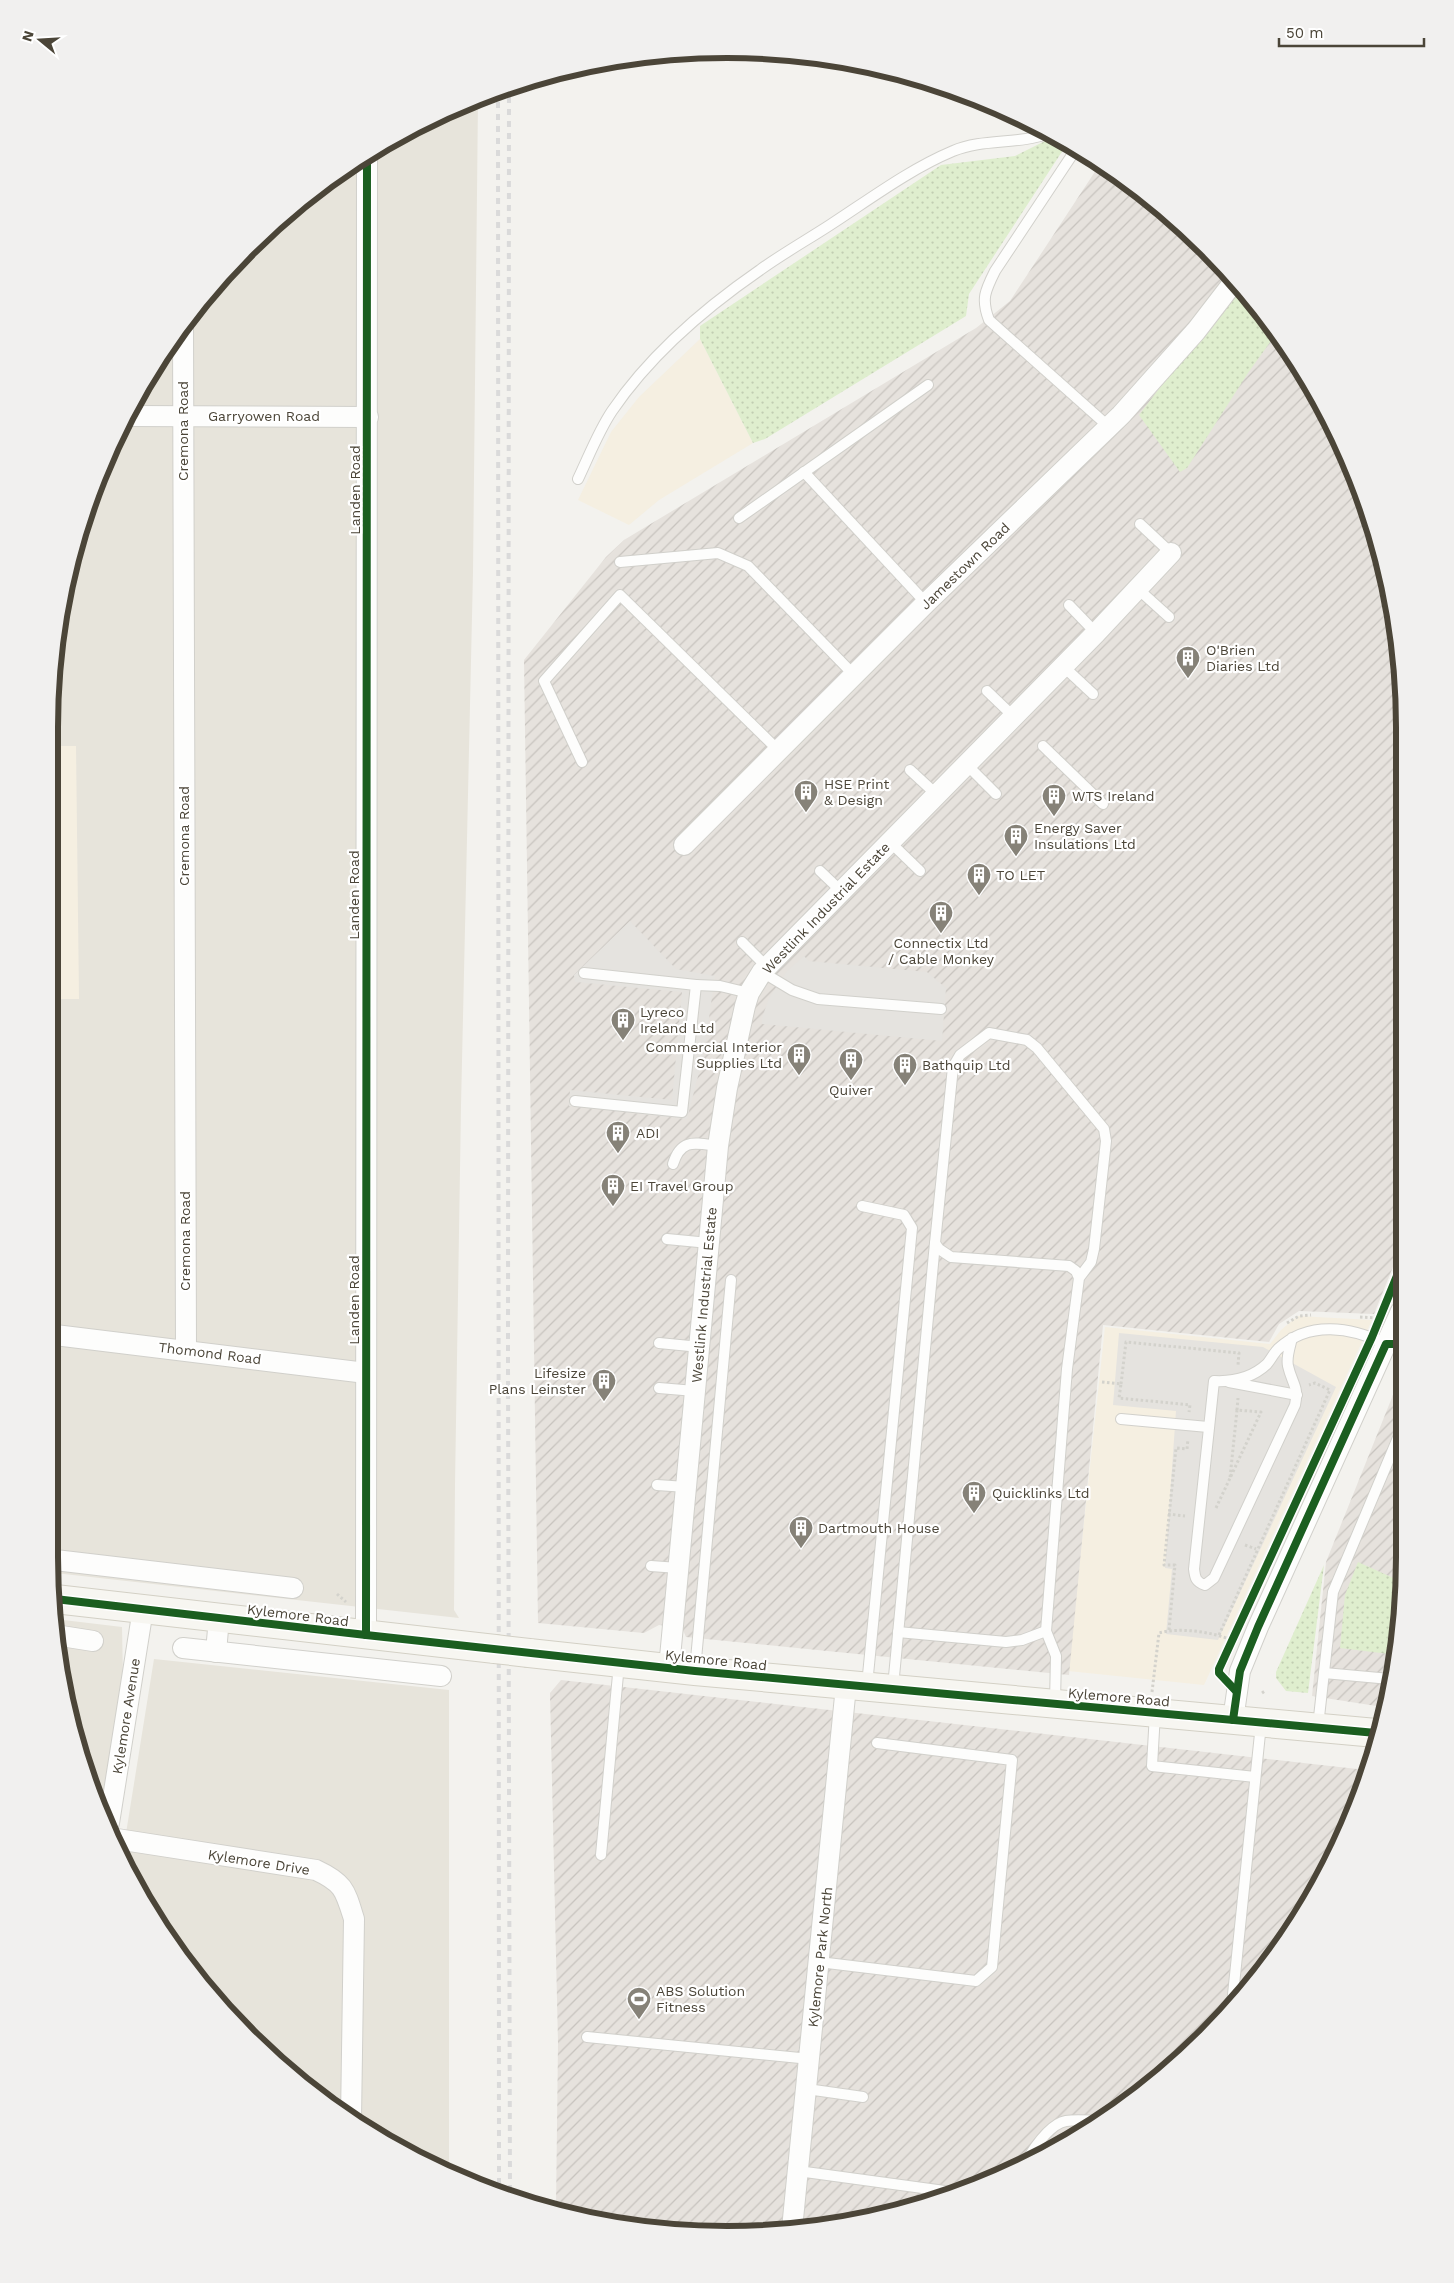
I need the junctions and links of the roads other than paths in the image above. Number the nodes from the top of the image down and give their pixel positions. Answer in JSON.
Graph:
{"nodes":[{"id":1,"x":1041,"y":136,"type":"edge"},
{"id":2,"x":1073,"y":154,"type":"edge"},
{"id":3,"x":367,"y":163,"type":"edge"},
{"id":4,"x":1230,"y":286,"type":"edge"},
{"id":5,"x":183,"y":337,"type":"edge"},
{"id":6,"x":928,"y":385,"type":"dead end"},
{"id":7,"x":135,"y":416,"type":"edge"},
{"id":8,"x":182,"y":416,"type":"junction"},
{"id":9,"x":368,"y":417,"type":"junction"},
{"id":10,"x":1108,"y":426,"type":"junction"},
{"id":11,"x":804,"y":472,"type":"junction"},
{"id":12,"x":578,"y":479,"type":"dead end"},
{"id":13,"x":739,"y":518,"type":"dead end"},
{"id":14,"x":1140,"y":524,"type":"dead end"},
{"id":15,"x":1171,"y":553,"type":"joint"},
{"id":16,"x":620,"y":562,"type":"dead end"},
{"id":17,"x":1138,"y":589,"type":"junction"},
{"id":18,"x":926,"y":603,"type":"junction"},
{"id":19,"x":1069,"y":606,"type":"dead end"},
{"id":20,"x":1169,"y":617,"type":"dead end"},
{"id":21,"x":1096,"y":632,"type":"junction"},
{"id":22,"x":1063,"y":666,"type":"junction"},
{"id":23,"x":854,"y":675,"type":"junction"},
{"id":24,"x":987,"y":692,"type":"dead end"},
{"id":25,"x":1094,"y":694,"type":"dead end"},
{"id":26,"x":1013,"y":716,"type":"junction"},
{"id":27,"x":1044,"y":746,"type":"dead end"},
{"id":28,"x":780,"y":751,"type":"junction"},
{"id":29,"x":582,"y":762,"type":"dead end"},
{"id":30,"x":966,"y":765,"type":"junction"},
{"id":31,"x":910,"y":770,"type":"dead end"},
{"id":32,"x":996,"y":794,"type":"dead end"},
{"id":33,"x":937,"y":795,"type":"junction"},
{"id":34,"x":1104,"y":804,"type":"dead end"},
{"id":35,"x":890,"y":842,"type":"junction"},
{"id":36,"x":684,"y":845,"type":"dead end"},
{"id":37,"x":820,"y":871,"type":"dead end"},
{"id":38,"x":920,"y":871,"type":"dead end"},
{"id":39,"x":842,"y":892,"type":"junction"},
{"id":40,"x":742,"y":942,"type":"dead end"},
{"id":41,"x":765,"y":970,"type":"junction"},
{"id":42,"x":584,"y":973,"type":"dead end"},
{"id":43,"x":696,"y":985,"type":"junction"},
{"id":44,"x":749,"y":993,"type":"junction"},
{"id":45,"x":941,"y":1009,"type":"dead end"},
{"id":46,"x":575,"y":1101,"type":"dead end"},
{"id":47,"x":718,"y":1146,"type":"junction"},
{"id":48,"x":674,"y":1164,"type":"dead end"},
{"id":49,"x":862,"y":1206,"type":"dead end"},
{"id":50,"x":667,"y":1238,"type":"dead end"},
{"id":51,"x":709,"y":1243,"type":"junction"},
{"id":52,"x":936,"y":1243,"type":"junction"},
{"id":53,"x":1079,"y":1278,"type":"junction"},
{"id":54,"x":731,"y":1280,"type":"dead end"},
{"id":55,"x":1392,"y":1310,"type":"edge"},
{"id":56,"x":58,"y":1335,"type":"edge"},
{"id":57,"x":1292,"y":1338,"type":"junction"},
{"id":58,"x":1379,"y":1341,"type":"junction"},
{"id":59,"x":659,"y":1343,"type":"dead end"},
{"id":60,"x":700,"y":1347,"type":"junction"},
{"id":61,"x":186,"y":1349,"type":"junction"},
{"id":62,"x":366,"y":1373,"type":"junction"},
{"id":63,"x":1240,"y":1382,"type":"junction"},
{"id":64,"x":659,"y":1388,"type":"dead end"},
{"id":65,"x":695,"y":1390,"type":"junction"},
{"id":66,"x":1297,"y":1391,"type":"junction"},
{"id":67,"x":1121,"y":1419,"type":"dead end"},
{"id":68,"x":1208,"y":1428,"type":"junction"},
{"id":69,"x":1396,"y":1442,"type":"edge"},
{"id":70,"x":657,"y":1485,"type":"dead end"},
{"id":71,"x":686,"y":1487,"type":"junction"},
{"id":72,"x":58,"y":1560,"type":"edge"},
{"id":73,"x":651,"y":1566,"type":"dead end"},
{"id":74,"x":678,"y":1568,"type":"junction"},
{"id":75,"x":293,"y":1588,"type":"dead end"},
{"id":76,"x":59,"y":1598,"type":"edge"},
{"id":77,"x":143,"y":1609,"type":"junction"},
{"id":78,"x":219,"y":1618,"type":"junction"},
{"id":79,"x":1046,"y":1631,"type":"junction"},
{"id":80,"x":898,"y":1632,"type":"junction"},
{"id":81,"x":62,"y":1636,"type":"edge"},
{"id":82,"x":366,"y":1636,"type":"junction"},
{"id":83,"x":93,"y":1641,"type":"dead end"},
{"id":84,"x":422,"y":1641,"type":"junction"},
{"id":85,"x":183,"y":1648,"type":"dead end"},
{"id":86,"x":216,"y":1652,"type":"junction"},
{"id":87,"x":619,"y":1663,"type":"junction"},
{"id":88,"x":682,"y":1670,"type":"junction"},
{"id":89,"x":420,"y":1673,"type":"junction"},
{"id":90,"x":1324,"y":1673,"type":"junction"},
{"id":91,"x":441,"y":1676,"type":"dead end"},
{"id":92,"x":1385,"y":1679,"type":"edge"},
{"id":93,"x":869,"y":1686,"type":"junction"},
{"id":94,"x":1055,"y":1703,"type":"junction"},
{"id":95,"x":1152,"y":1712,"type":"junction"},
{"id":96,"x":1233,"y":1720,"type":"junction"},
{"id":97,"x":1262,"y":1722,"type":"junction"},
{"id":98,"x":1318,"y":1727,"type":"junction"},
{"id":99,"x":1372,"y":1736,"type":"edge"},
{"id":100,"x":878,"y":1743,"type":"dead end"},
{"id":101,"x":1255,"y":1777,"type":"junction"},
{"id":102,"x":110,"y":1816,"type":"edge"},
{"id":103,"x":121,"y":1840,"type":"edge"},
{"id":104,"x":601,"y":1855,"type":"dead end"},
{"id":105,"x":820,"y":1962,"type":"junction"},
{"id":106,"x":1233,"y":1993,"type":"edge"},
{"id":107,"x":587,"y":2037,"type":"dead end"},
{"id":108,"x":810,"y":2059,"type":"junction"},
{"id":109,"x":807,"y":2089,"type":"junction"},
{"id":110,"x":863,"y":2097,"type":"dead end"},
{"id":111,"x":352,"y":2111,"type":"edge"},
{"id":112,"x":1086,"y":2121,"type":"edge"},
{"id":113,"x":1031,"y":2152,"type":"edge"},
{"id":114,"x":798,"y":2171,"type":"junction"},
{"id":115,"x":941,"y":2190,"type":"edge"},
{"id":116,"x":793,"y":2222,"type":"edge"}],
"edges":[{"from":1,"to":12,"type":"lane"},
{"from":2,"to":10,"type":"lane"},
{"from":3,"to":9,"type":"street","name":"Landen Road"},
{"from":4,"to":10,"type":"street","name":"Jamestown Road"},
{"from":5,"to":8,"type":"street","name":"Cremona Road"},
{"from":6,"to":11,"type":"lane"},
{"from":7,"to":8,"type":"street","name":"Garryowen Road"},
{"from":8,"to":9,"type":"street","name":"Garryowen Road"},
{"from":8,"to":61,"type":"street","name":"Cremona Road"},
{"from":9,"to":62,"type":"street","name":"Landen Road"},
{"from":10,"to":18,"type":"street","name":"Jamestown Road"},
{"from":11,"to":13,"type":"lane"},
{"from":11,"to":18,"type":"lane"},
{"from":14,"to":15,"type":"lane"},
{"from":15,"to":17,"type":"street","name":"Westlink Industrial Estate"},
{"from":16,"to":23,"type":"lane"},
{"from":17,"to":20,"type":"lane"},
{"from":17,"to":21,"type":"street","name":"Westlink Industrial Estate"},
{"from":18,"to":23,"type":"street","name":"Jamestown Road"},
{"from":19,"to":21,"type":"lane"},
{"from":21,"to":22,"type":"street","name":"Westlink Industrial Estate"},
{"from":22,"to":25,"type":"lane"},
{"from":22,"to":26,"type":"street","name":"Westlink Industrial Estate"},
{"from":23,"to":28,"type":"street","name":"Jamestown Road"},
{"from":24,"to":26,"type":"lane"},
{"from":26,"to":30,"type":"street","name":"Westlink Industrial Estate"},
{"from":27,"to":34,"type":"lane"},
{"from":28,"to":29,"type":"lane"},
{"from":28,"to":36,"type":"street","name":"Jamestown Road"},
{"from":30,"to":32,"type":"lane"},
{"from":30,"to":33,"type":"street","name":"Westlink Industrial Estate"},
{"from":31,"to":33,"type":"lane"},
{"from":33,"to":35,"type":"street","name":"Westlink Industrial Estate"},
{"from":35,"to":38,"type":"lane"},
{"from":35,"to":39,"type":"street","name":"Westlink Industrial Estate"},
{"from":37,"to":39,"type":"lane"},
{"from":39,"to":41,"type":"street","name":"Westlink Industrial Estate"},
{"from":40,"to":41,"type":"lane"},
{"from":41,"to":44,"type":"street","name":"Westlink Industrial Estate"},
{"from":41,"to":45,"type":"lane"},
{"from":42,"to":43,"type":"lane"},
{"from":43,"to":44,"type":"lane"},
{"from":43,"to":46,"type":"lane"},
{"from":44,"to":47,"type":"street","name":"Westlink Industrial Estate"},
{"from":47,"to":48,"type":"lane"},
{"from":47,"to":51,"type":"street","name":"Westlink Industrial Estate"},
{"from":49,"to":93,"type":"lane"},
{"from":50,"to":51,"type":"lane"},
{"from":51,"to":60,"type":"street","name":"Westlink Industrial Estate"},
{"from":52,"to":53,"type":"lane"},
{"from":52,"to":53,"type":"lane"},
{"from":52,"to":80,"type":"lane"},
{"from":53,"to":79,"type":"lane"},
{"from":54,"to":88,"type":"lane"},
{"from":55,"to":58,"type":"street"},
{"from":56,"to":61,"type":"street","name":"Thomond Road"},
{"from":57,"to":58,"type":"lane"},
{"from":57,"to":63,"type":"lane"},
{"from":57,"to":66,"type":"lane"},
{"from":58,"to":96,"type":"street"},
{"from":59,"to":60,"type":"lane"},
{"from":60,"to":65,"type":"street","name":"Westlink Industrial Estate"},
{"from":61,"to":62,"type":"street","name":"Thomond Road"},
{"from":62,"to":82,"type":"street","name":"Landen Road"},
{"from":63,"to":66,"type":"lane"},
{"from":63,"to":68,"type":"lane"},
{"from":64,"to":65,"type":"lane"},
{"from":65,"to":71,"type":"street","name":"Westlink Industrial Estate"},
{"from":66,"to":68,"type":"lane"},
{"from":67,"to":68,"type":"lane"},
{"from":69,"to":90,"type":"lane"},
{"from":70,"to":71,"type":"lane"},
{"from":71,"to":74,"type":"street","name":"Westlink Industrial Estate"},
{"from":72,"to":75,"type":"street","name":"Kylemore Road"},
{"from":73,"to":74,"type":"lane"},
{"from":74,"to":88,"type":"street","name":"Westlink Industrial Estate"},
{"from":76,"to":77,"type":"main road","name":"Kylemore Road"},
{"from":77,"to":78,"type":"main road","name":"Kylemore Road"},
{"from":77,"to":102,"type":"street","name":"Kylemore Avenue"},
{"from":78,"to":82,"type":"main road","name":"Kylemore Road"},
{"from":78,"to":86,"type":"street"},
{"from":79,"to":80,"type":"lane"},
{"from":79,"to":94,"type":"lane"},
{"from":80,"to":93,"type":"lane"},
{"from":81,"to":83,"type":"street"},
{"from":82,"to":84,"type":"main road","name":"Kylemore Road"},
{"from":84,"to":87,"type":"main road","name":"Kylemore Road","bridge":true},
{"from":84,"to":89,"type":"street"},
{"from":85,"to":86,"type":"street"},
{"from":86,"to":89,"type":"street"},
{"from":87,"to":88,"type":"main road","name":"Kylemore Road"},
{"from":87,"to":104,"type":"lane"},
{"from":88,"to":93,"type":"main road","name":"Kylemore Road"},
{"from":89,"to":91,"type":"street"},
{"from":90,"to":92,"type":"lane"},
{"from":90,"to":98,"type":"lane"},
{"from":93,"to":94,"type":"main road","name":"Kylemore Road"},
{"from":93,"to":105,"type":"street","name":"Kylemore Park North"},
{"from":94,"to":95,"type":"main road","name":"Kylemore Road"},
{"from":95,"to":96,"type":"main road","name":"Kylemore Road"},
{"from":95,"to":101,"type":"lane"},
{"from":96,"to":97,"type":"main road","name":"Kylemore Road"},
{"from":97,"to":98,"type":"main road","name":"Kylemore Road"},
{"from":97,"to":101,"type":"lane"},
{"from":98,"to":99,"type":"main road","name":"Kylemore Road"},
{"from":100,"to":105,"type":"lane"},
{"from":101,"to":106,"type":"lane"},
{"from":103,"to":111,"type":"street","name":"Kylemore Drive"},
{"from":105,"to":108,"type":"street","name":"Kylemore Park North"},
{"from":107,"to":108,"type":"lane"},
{"from":108,"to":109,"type":"street","name":"Kylemore Park North"},
{"from":109,"to":110,"type":"lane"},
{"from":109,"to":114,"type":"street","name":"Kylemore Park North"},
{"from":112,"to":113,"type":"lane"},
{"from":114,"to":115,"type":"lane"},
{"from":114,"to":116,"type":"street","name":"Kylemore Park North"}]}
